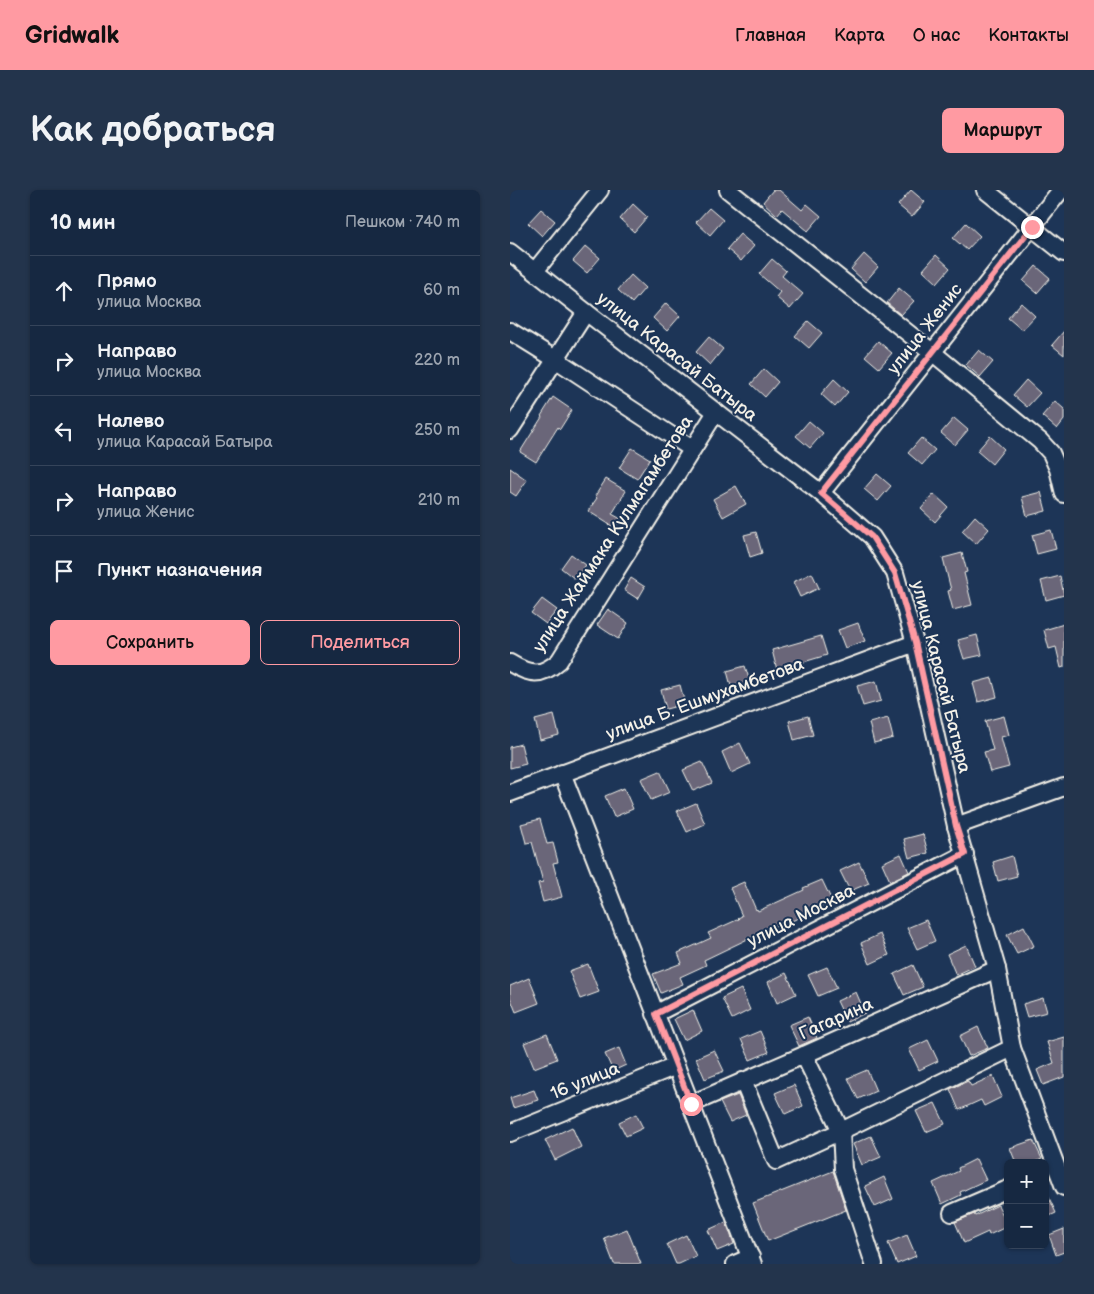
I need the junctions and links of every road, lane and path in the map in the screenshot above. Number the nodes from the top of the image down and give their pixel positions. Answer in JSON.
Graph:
{"nodes":[{"id":1,"x":600,"y":190,"type":"edge"},
{"id":2,"x":728,"y":190,"type":"edge"},
{"id":3,"x":985,"y":190,"type":"edge"},
{"id":4,"x":1061,"y":190,"type":"edge"},
{"id":5,"x":1032,"y":227,"type":"junction"},
{"id":6,"x":510,"y":252,"type":"edge"},
{"id":7,"x":1064,"y":253,"type":"edge"},
{"id":8,"x":535,"y":271,"type":"junction"},
{"id":9,"x":586,"y":312,"type":"junction"},
{"id":10,"x":510,"y":331,"type":"edge"},
{"id":11,"x":932,"y":352,"type":"junction"},
{"id":12,"x":556,"y":359,"type":"junction"},
{"id":13,"x":716,"y":412,"type":"junction"},
{"id":14,"x":510,"y":430,"type":"edge"},
{"id":15,"x":692,"y":449,"type":"junction"},
{"id":16,"x":821,"y":493,"type":"junction"},
{"id":17,"x":1064,"y":494,"type":"edge"},
{"id":18,"x":915,"y":642,"type":"junction"},
{"id":19,"x":510,"y":663,"type":"edge"},
{"id":20,"x":562,"y":773,"type":"junction"},
{"id":21,"x":1064,"y":787,"type":"edge"},
{"id":22,"x":510,"y":793,"type":"edge"},
{"id":23,"x":956,"y":826,"type":"junction"},
{"id":24,"x":965,"y":854,"type":"junction"},
{"id":25,"x":996,"y":969,"type":"junction"},
{"id":26,"x":656,"y":1014,"type":"junction"},
{"id":27,"x":1012,"y":1048,"type":"junction"},
{"id":28,"x":804,"y":1055,"type":"junction"},
{"id":29,"x":676,"y":1066,"type":"junction"},
{"id":30,"x":743,"y":1081,"type":"junction"},
{"id":31,"x":691,"y":1104,"type":"junction"},
{"id":32,"x":841,"y":1131,"type":"junction"},
{"id":33,"x":510,"y":1134,"type":"edge"},
{"id":34,"x":1051,"y":1169,"type":"edge"},
{"id":35,"x":1064,"y":1188,"type":"edge"},
{"id":36,"x":1004,"y":1190,"type":"edge"},
{"id":37,"x":952,"y":1213,"type":"dead end"},
{"id":38,"x":752,"y":1261,"type":"edge"},
{"id":39,"x":735,"y":1264,"type":"edge"},
{"id":40,"x":874,"y":1264,"type":"edge"}],
"edges":[{"from":1,"to":8,"type":"street"},
{"from":2,"to":11,"type":"street"},
{"from":3,"to":5,"type":"street"},
{"from":4,"to":5,"type":"street","name":"улица Женис"},
{"from":5,"to":7,"type":"street"},
{"from":5,"to":11,"type":"street","name":"улица Женис"},
{"from":6,"to":8,"type":"street","name":"улица Карасай Батыра"},
{"from":8,"to":9,"type":"street","name":"улица Карасай Батыра"},
{"from":9,"to":12,"type":"street"},
{"from":9,"to":13,"type":"street","name":"улица Карасай Батыра"},
{"from":10,"to":12,"type":"street"},
{"from":11,"to":16,"type":"street","name":"улица Женис"},
{"from":11,"to":17,"type":"street"},
{"from":12,"to":14,"type":"street"},
{"from":12,"to":15,"type":"street"},
{"from":13,"to":15,"type":"street","name":"улица Жаймака Кулмагамбетова"},
{"from":13,"to":16,"type":"street","name":"улица Карасай Батыра"},
{"from":15,"to":19,"type":"street","name":"улица Жаймака Кулмагамбетова"},
{"from":16,"to":18,"type":"street","name":"улица Карасай Батыра"},
{"from":18,"to":20,"type":"street","name":"улица Б. Ешмухамбетова"},
{"from":18,"to":23,"type":"street","name":"улица Карасай Батыра"},
{"from":20,"to":22,"type":"street","name":"улица Б. Ешмухамбетова"},
{"from":20,"to":26,"type":"street"},
{"from":21,"to":23,"type":"street"},
{"from":23,"to":24,"type":"street","name":"улица Карасай Батыра"},
{"from":24,"to":25,"type":"street","name":"улица Карасай Батыра"},
{"from":24,"to":26,"type":"street","name":"улица Москва"},
{"from":25,"to":27,"type":"street","name":"улица Карасай Батыра"},
{"from":25,"to":28,"type":"street","name":"Гагарина"},
{"from":26,"to":29,"type":"street"},
{"from":27,"to":32,"type":"street"},
{"from":27,"to":34,"type":"street","name":"улица Карасай Батыра"},
{"from":28,"to":30,"type":"street","name":"Гагарина"},
{"from":28,"to":32,"type":"street"},
{"from":29,"to":31,"type":"street"},
{"from":29,"to":33,"type":"street","name":"16 улица"},
{"from":30,"to":31,"type":"street","name":"Гагарина"},
{"from":30,"to":32,"type":"street"},
{"from":31,"to":38,"type":"street"},
{"from":32,"to":40,"type":"street"},
{"from":34,"to":35,"type":"street","name":"улица Карасай Батыра"},
{"from":36,"to":37,"type":"street"},
{"from":38,"to":39,"type":"street"}]}
